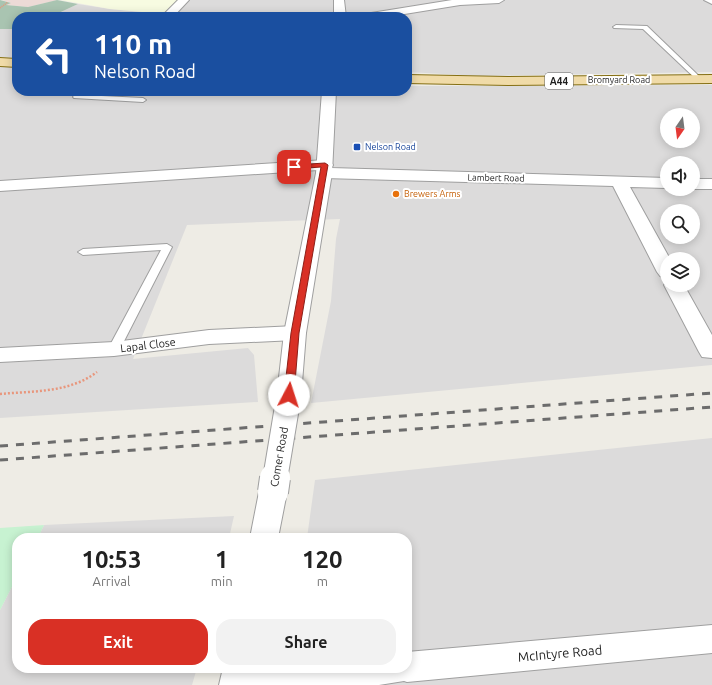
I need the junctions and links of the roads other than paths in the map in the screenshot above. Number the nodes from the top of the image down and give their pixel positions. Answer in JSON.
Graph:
{"nodes":[{"id":1,"x":184,"y":0,"type":"edge"},
{"id":2,"x":339,"y":0,"type":"edge"},
{"id":3,"x":499,"y":0,"type":"edge"},
{"id":4,"x":173,"y":12,"type":"edge"},
{"id":5,"x":340,"y":12,"type":"edge"},
{"id":6,"x":396,"y":12,"type":"edge"},
{"id":7,"x":616,"y":27,"type":"dead end"},
{"id":8,"x":0,"y":62,"type":"edge"},
{"id":9,"x":12,"y":63,"type":"edge"},
{"id":10,"x":412,"y":79,"type":"edge"},
{"id":11,"x":706,"y":79,"type":"edge"},
{"id":12,"x":77,"y":96,"type":"edge"},
{"id":13,"x":329,"y":96,"type":"edge"},
{"id":14,"x":143,"y":100,"type":"dead end"},
{"id":15,"x":325,"y":169,"type":"junction"},
{"id":16,"x":618,"y":181,"type":"junction"},
{"id":17,"x":660,"y":183,"type":"edge"},
{"id":18,"x":700,"y":184,"type":"edge"},
{"id":19,"x":712,"y":184,"type":"edge"},
{"id":20,"x":0,"y":186,"type":"edge"},
{"id":21,"x":83,"y":252,"type":"dead end"},
{"id":22,"x":660,"y":259,"type":"edge"},
{"id":23,"x":678,"y":292,"type":"edge"},
{"id":24,"x":295,"y":333,"type":"junction"},
{"id":25,"x":114,"y":349,"type":"junction"},
{"id":26,"x":710,"y":352,"type":"dead end"},
{"id":27,"x":0,"y":355,"type":"edge"},
{"id":28,"x":265,"y":533,"type":"edge"},
{"id":29,"x":712,"y":640,"type":"edge"},
{"id":30,"x":412,"y":667,"type":"edge"},
{"id":31,"x":325,"y":673,"type":"edge"},
{"id":32,"x":237,"y":679,"type":"edge"}],
"edges":[{"from":1,"to":4,"type":"street"},
{"from":2,"to":5,"type":"street"},
{"from":3,"to":6,"type":"street"},
{"from":7,"to":11,"type":"lane"},
{"from":8,"to":9,"type":"main road"},
{"from":10,"to":11,"type":"main road","name":"Bromyard Road","number":"A44"},
{"from":12,"to":14,"type":"lane"},
{"from":13,"to":15,"type":"street","name":"Comer Road"},
{"from":15,"to":16,"type":"street","name":"Lambert Road"},
{"from":15,"to":20,"type":"street"},
{"from":15,"to":24,"type":"street","name":"Comer Road"},
{"from":16,"to":17,"type":"street","name":"Lambert Road"},
{"from":16,"to":22,"type":"street"},
{"from":18,"to":19,"type":"street"},
{"from":21,"to":25,"type":"lane"},
{"from":23,"to":26,"type":"street"},
{"from":24,"to":25,"type":"street","name":"Lapal Close"},
{"from":24,"to":28,"type":"street","name":"Comer Road","bridge":true},
{"from":25,"to":27,"type":"street","name":"Lapal Close"},
{"from":29,"to":30,"type":"street","name":"McIntyre Road"},
{"from":31,"to":32,"type":"street"}]}
